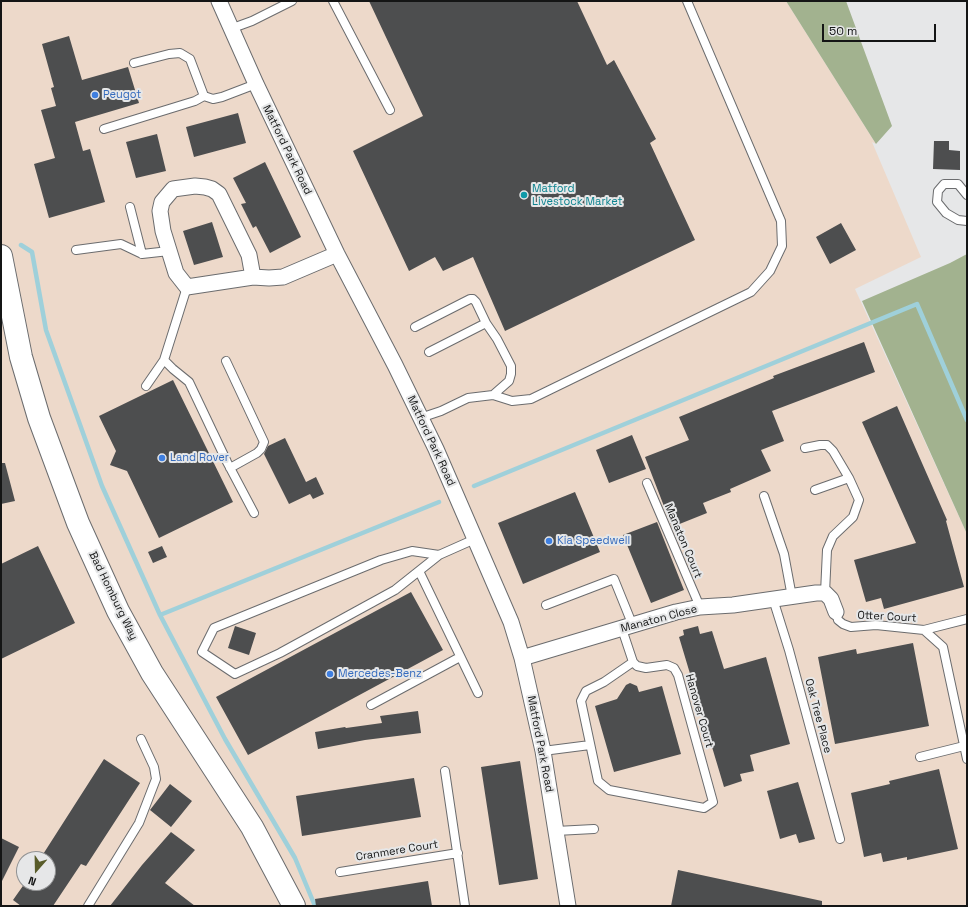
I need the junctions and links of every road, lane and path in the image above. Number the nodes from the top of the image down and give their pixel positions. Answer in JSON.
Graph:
{"nodes":[{"id":1,"x":219,"y":1,"type":"edge"},
{"id":2,"x":292,"y":1,"type":"edge"},
{"id":3,"x":334,"y":1,"type":"edge"},
{"id":4,"x":687,"y":1,"type":"edge"},
{"id":5,"x":230,"y":29,"type":"junction"},
{"id":6,"x":134,"y":63,"type":"dead end"},
{"id":7,"x":256,"y":84,"type":"junction"},
{"id":8,"x":204,"y":96,"type":"junction"},
{"id":9,"x":390,"y":110,"type":"dead end"},
{"id":10,"x":104,"y":129,"type":"dead end"},
{"id":11,"x":967,"y":195,"type":"edge"},
{"id":12,"x":130,"y":207,"type":"dead end"},
{"id":13,"x":967,"y":221,"type":"edge"},
{"id":14,"x":76,"y":250,"type":"dead end"},
{"id":15,"x":169,"y":251,"type":"junction"},
{"id":16,"x":142,"y":254,"type":"junction"},
{"id":17,"x":337,"y":254,"type":"junction"},
{"id":18,"x":1,"y":256,"type":"edge"},
{"id":19,"x":253,"y":277,"type":"junction"},
{"id":20,"x":187,"y":287,"type":"junction"},
{"id":21,"x":486,"y":323,"type":"junction"},
{"id":22,"x":415,"y":327,"type":"dead end"},
{"id":23,"x":429,"y":352,"type":"dead end"},
{"id":24,"x":164,"y":360,"type":"junction"},
{"id":25,"x":226,"y":361,"type":"dead end"},
{"id":26,"x":146,"y":386,"type":"dead end"},
{"id":27,"x":493,"y":395,"type":"junction"},
{"id":28,"x":420,"y":418,"type":"junction"},
{"id":29,"x":805,"y":448,"type":"dead end"},
{"id":30,"x":230,"y":468,"type":"junction"},
{"id":31,"x":849,"y":478,"type":"junction"},
{"id":32,"x":647,"y":483,"type":"dead end"},
{"id":33,"x":815,"y":490,"type":"dead end"},
{"id":34,"x":764,"y":496,"type":"dead end"},
{"id":35,"x":254,"y":513,"type":"dead end"},
{"id":36,"x":475,"y":540,"type":"junction"},
{"id":37,"x":439,"y":555,"type":"junction"},
{"id":38,"x":419,"y":571,"type":"junction"},
{"id":39,"x":825,"y":594,"type":"junction"},
{"id":40,"x":792,"y":597,"type":"junction"},
{"id":41,"x":773,"y":599,"type":"junction"},
{"id":42,"x":546,"y":605,"type":"dead end"},
{"id":43,"x":700,"y":608,"type":"junction"},
{"id":44,"x":836,"y":612,"type":"joint"},
{"id":45,"x":967,"y":619,"type":"edge"},
{"id":46,"x":627,"y":627,"type":"junction"},
{"id":47,"x":924,"y":630,"type":"junction"},
{"id":48,"x":460,"y":657,"type":"junction"},
{"id":49,"x":522,"y":658,"type":"junction"},
{"id":50,"x":633,"y":662,"type":"junction"},
{"id":51,"x":478,"y":693,"type":"dead end"},
{"id":52,"x":371,"y":705,"type":"dead end"},
{"id":53,"x":141,"y":739,"type":"dead end"},
{"id":54,"x":590,"y":745,"type":"junction"},
{"id":55,"x":543,"y":751,"type":"junction"},
{"id":56,"x":966,"y":752,"type":"edge"},
{"id":57,"x":920,"y":757,"type":"dead end"},
{"id":58,"x":445,"y":771,"type":"dead end"},
{"id":59,"x":594,"y":829,"type":"dead end"},
{"id":60,"x":556,"y":831,"type":"junction"},
{"id":61,"x":840,"y":839,"type":"dead end"},
{"id":62,"x":458,"y":853,"type":"junction"},
{"id":63,"x":340,"y":872,"type":"dead end"},
{"id":64,"x":88,"y":906,"type":"edge"},
{"id":65,"x":294,"y":906,"type":"edge"},
{"id":66,"x":465,"y":906,"type":"edge"},
{"id":67,"x":568,"y":906,"type":"edge"}],
"edges":[{"from":1,"to":5,"type":"street","name":"Matford Park Road"},
{"from":2,"to":5,"type":"lane"},
{"from":3,"to":9,"type":"lane"},
{"from":4,"to":27,"type":"lane"},
{"from":5,"to":7,"type":"street","name":"Matford Park Road"},
{"from":6,"to":8,"type":"lane"},
{"from":7,"to":8,"type":"lane"},
{"from":7,"to":17,"type":"street","name":"Matford Park Road"},
{"from":8,"to":10,"type":"lane"},
{"from":11,"to":13,"type":"lane"},
{"from":12,"to":16,"type":"lane"},
{"from":14,"to":16,"type":"lane"},
{"from":15,"to":16,"type":"lane"},
{"from":15,"to":19,"type":"street"},
{"from":15,"to":20,"type":"street"},
{"from":17,"to":19,"type":"street"},
{"from":17,"to":28,"type":"street","name":"Matford Park Road"},
{"from":18,"to":65,"type":"main road","name":"Bad Homburg Way"},
{"from":19,"to":20,"type":"street"},
{"from":20,"to":24,"type":"lane"},
{"from":21,"to":22,"type":"lane"},
{"from":21,"to":23,"type":"lane"},
{"from":21,"to":27,"type":"lane"},
{"from":24,"to":26,"type":"lane"},
{"from":24,"to":30,"type":"lane"},
{"from":25,"to":30,"type":"lane"},
{"from":27,"to":28,"type":"lane"},
{"from":28,"to":36,"type":"street","name":"Matford Park Road"},
{"from":29,"to":31,"type":"lane"},
{"from":30,"to":35,"type":"lane"},
{"from":31,"to":33,"type":"lane"},
{"from":31,"to":39,"type":"lane"},
{"from":32,"to":43,"type":"lane","name":"Manaton Court"},
{"from":34,"to":40,"type":"lane"},
{"from":36,"to":37,"type":"lane"},
{"from":36,"to":49,"type":"street","name":"Matford Park Road"},
{"from":37,"to":38,"type":"lane"},
{"from":37,"to":38,"type":"lane"},
{"from":38,"to":48,"type":"lane"},
{"from":39,"to":40,"type":"street","name":"Manaton Close"},
{"from":39,"to":44,"type":"street"},
{"from":40,"to":41,"type":"street","name":"Manaton Close"},
{"from":41,"to":43,"type":"street","name":"Manaton Close"},
{"from":41,"to":61,"type":"lane","name":"Oak Tree Place"},
{"from":42,"to":46,"type":"lane"},
{"from":43,"to":46,"type":"street","name":"Manaton Close"},
{"from":44,"to":47,"type":"lane","name":"Otter Court"},
{"from":45,"to":47,"type":"lane"},
{"from":46,"to":49,"type":"street","name":"Manaton Close"},
{"from":46,"to":50,"type":"lane"},
{"from":47,"to":56,"type":"lane","name":"Otter Court"},
{"from":48,"to":51,"type":"lane"},
{"from":48,"to":52,"type":"lane"},
{"from":49,"to":55,"type":"street","name":"Matford Park Road"},
{"from":50,"to":54,"type":"lane"},
{"from":50,"to":54,"type":"lane","name":"Hanover Court"},
{"from":53,"to":64,"type":"lane"},
{"from":54,"to":55,"type":"lane"},
{"from":55,"to":60,"type":"street","name":"Matford Park Road"},
{"from":56,"to":57,"type":"lane"},
{"from":58,"to":62,"type":"lane"},
{"from":59,"to":60,"type":"lane"},
{"from":60,"to":67,"type":"street","name":"Matford Park Road"},
{"from":62,"to":63,"type":"lane","name":"Cranmere Court"},
{"from":62,"to":66,"type":"lane"}]}
